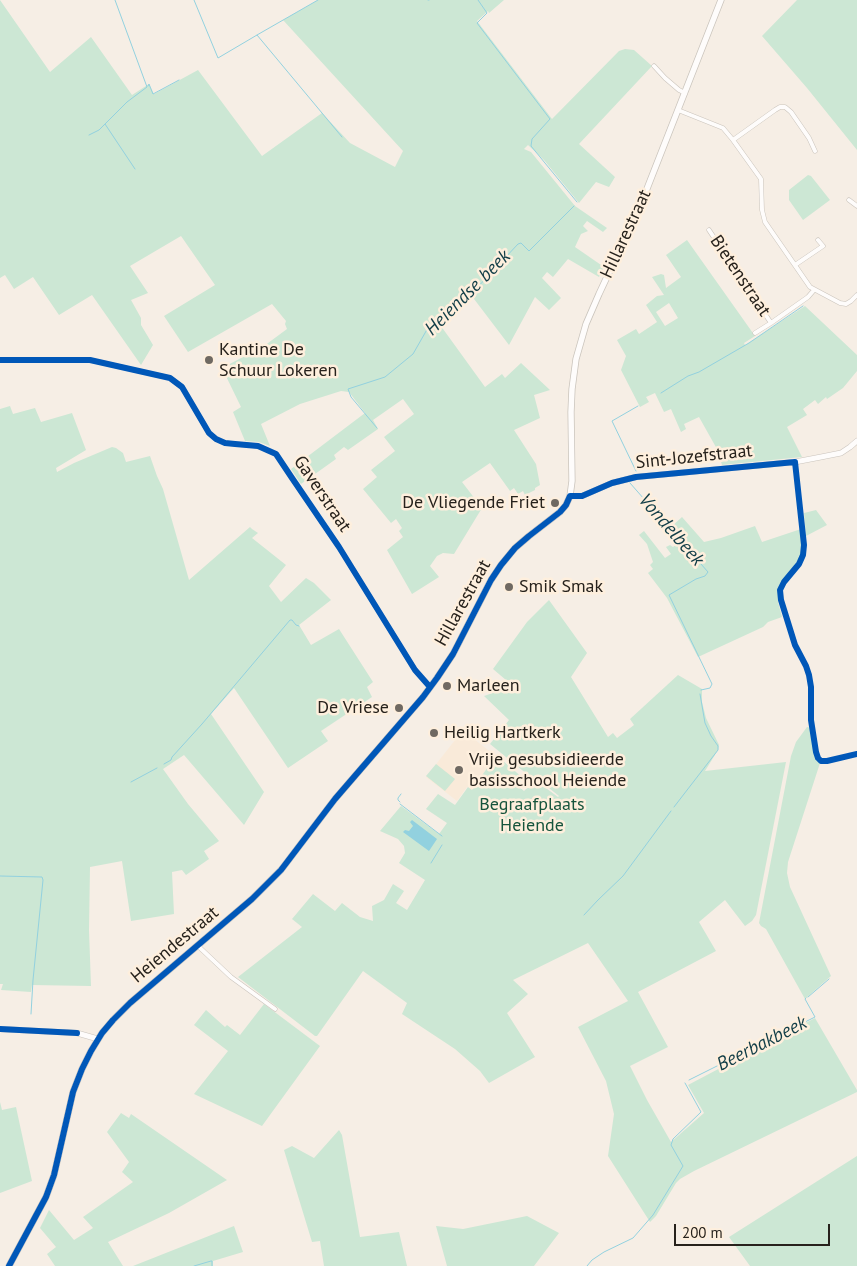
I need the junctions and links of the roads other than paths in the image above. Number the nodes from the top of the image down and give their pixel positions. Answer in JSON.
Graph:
{"nodes":[{"id":1,"x":721,"y":0,"type":"edge"},
{"id":2,"x":654,"y":66,"type":"dead end"},
{"id":3,"x":685,"y":93,"type":"junction"},
{"id":4,"x":678,"y":110,"type":"junction"},
{"id":5,"x":733,"y":140,"type":"junction"},
{"id":6,"x":815,"y":151,"type":"dead end"},
{"id":7,"x":849,"y":200,"type":"dead end"},
{"id":8,"x":857,"y":206,"type":"edge"},
{"id":9,"x":709,"y":230,"type":"dead end"},
{"id":10,"x":818,"y":240,"type":"dead end"},
{"id":11,"x":795,"y":265,"type":"junction"},
{"id":12,"x":814,"y":290,"type":"junction"},
{"id":13,"x":857,"y":295,"type":"edge"},
{"id":14,"x":771,"y":323,"type":"junction"},
{"id":15,"x":756,"y":333,"type":"dead end"},
{"id":16,"x":0,"y":360,"type":"edge"},
{"id":17,"x":857,"y":441,"type":"edge"},
{"id":18,"x":570,"y":496,"type":"junction"},
{"id":19,"x":430,"y":687,"type":"junction"},
{"id":20,"x":198,"y":946,"type":"junction"},
{"id":21,"x":275,"y":1009,"type":"dead end"},
{"id":22,"x":0,"y":1029,"type":"edge"},
{"id":23,"x":98,"y":1039,"type":"junction"},
{"id":24,"x":9,"y":1266,"type":"edge"}],
"edges":[{"from":1,"to":3,"type":"main road","name":"Hillarestraat"},
{"from":2,"to":3,"type":"street"},
{"from":3,"to":4,"type":"main road","name":"Hillarestraat"},
{"from":4,"to":5,"type":"street"},
{"from":4,"to":18,"type":"main road","name":"Hillarestraat"},
{"from":5,"to":6,"type":"street"},
{"from":5,"to":11,"type":"street"},
{"from":7,"to":8,"type":"street"},
{"from":9,"to":14,"type":"street","name":"Bietenstraat"},
{"from":10,"to":11,"type":"street"},
{"from":11,"to":12,"type":"street"},
{"from":12,"to":13,"type":"street"},
{"from":12,"to":14,"type":"street","name":"Bietenstraat"},
{"from":14,"to":15,"type":"street","name":"Bietenstraat"},
{"from":16,"to":19,"type":"street","name":"Gaverstraat"},
{"from":17,"to":18,"type":"street","name":"Sint-Jozefstraat"},
{"from":18,"to":19,"type":"main road","name":"Hillarestraat"},
{"from":19,"to":20,"type":"main road","name":"Heiendestraat"},
{"from":20,"to":21,"type":"street"},
{"from":20,"to":23,"type":"main road","name":"Heiendestraat"},
{"from":22,"to":23,"type":"street"},
{"from":23,"to":24,"type":"main road","name":"Heiendestraat"}]}
